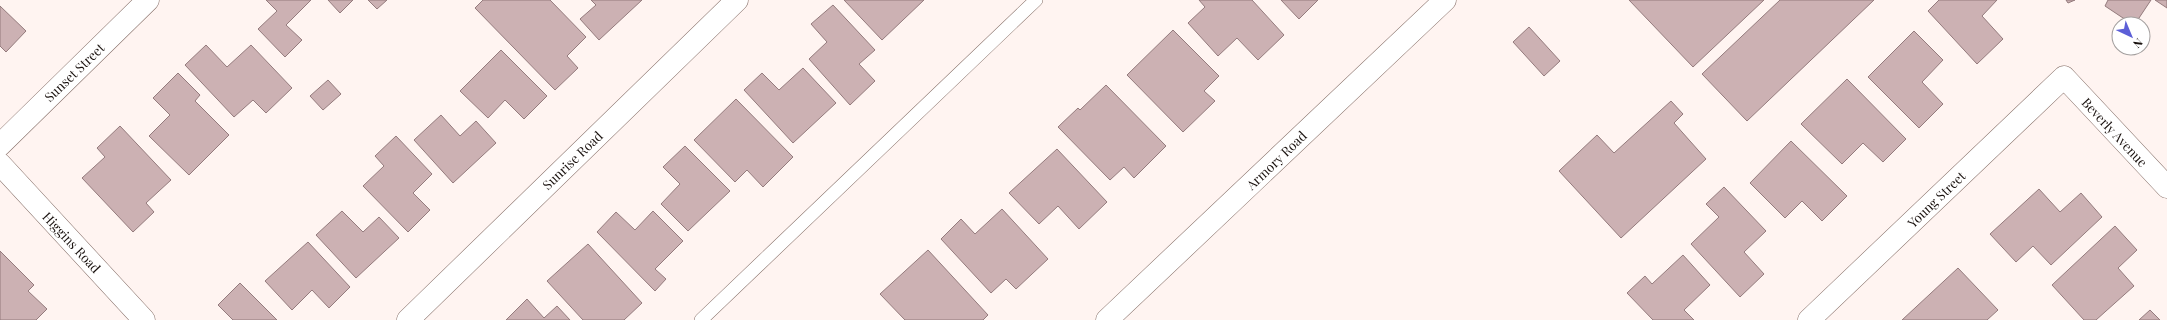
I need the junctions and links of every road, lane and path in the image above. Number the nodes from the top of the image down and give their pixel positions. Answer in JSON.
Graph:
{"nodes":[{"id":1,"x":148,"y":0,"type":"edge"},
{"id":2,"x":737,"y":0,"type":"edge"},
{"id":3,"x":1036,"y":0,"type":"edge"},
{"id":4,"x":1445,"y":0,"type":"edge"},
{"id":5,"x":2064,"y":77,"type":"joint"},
{"id":6,"x":0,"y":145,"type":"edge"},
{"id":7,"x":0,"y":164,"type":"edge"},
{"id":8,"x":2167,"y":187,"type":"edge"},
{"id":9,"x":144,"y":320,"type":"edge"},
{"id":10,"x":408,"y":320,"type":"edge"},
{"id":11,"x":701,"y":320,"type":"edge"},
{"id":12,"x":1108,"y":320,"type":"edge"},
{"id":13,"x":1809,"y":320,"type":"edge"}],
"edges":[{"from":1,"to":6,"type":"street","name":"Sunset Street"},
{"from":2,"to":10,"type":"street","name":"Sunrise Road"},
{"from":3,"to":11,"type":"lane"},
{"from":4,"to":12,"type":"street","name":"Armory Road"},
{"from":5,"to":8,"type":"street","name":"Beverly Avenue"},
{"from":5,"to":13,"type":"street","name":"Young Street"},
{"from":7,"to":9,"type":"street","name":"Higgins Road"}]}
